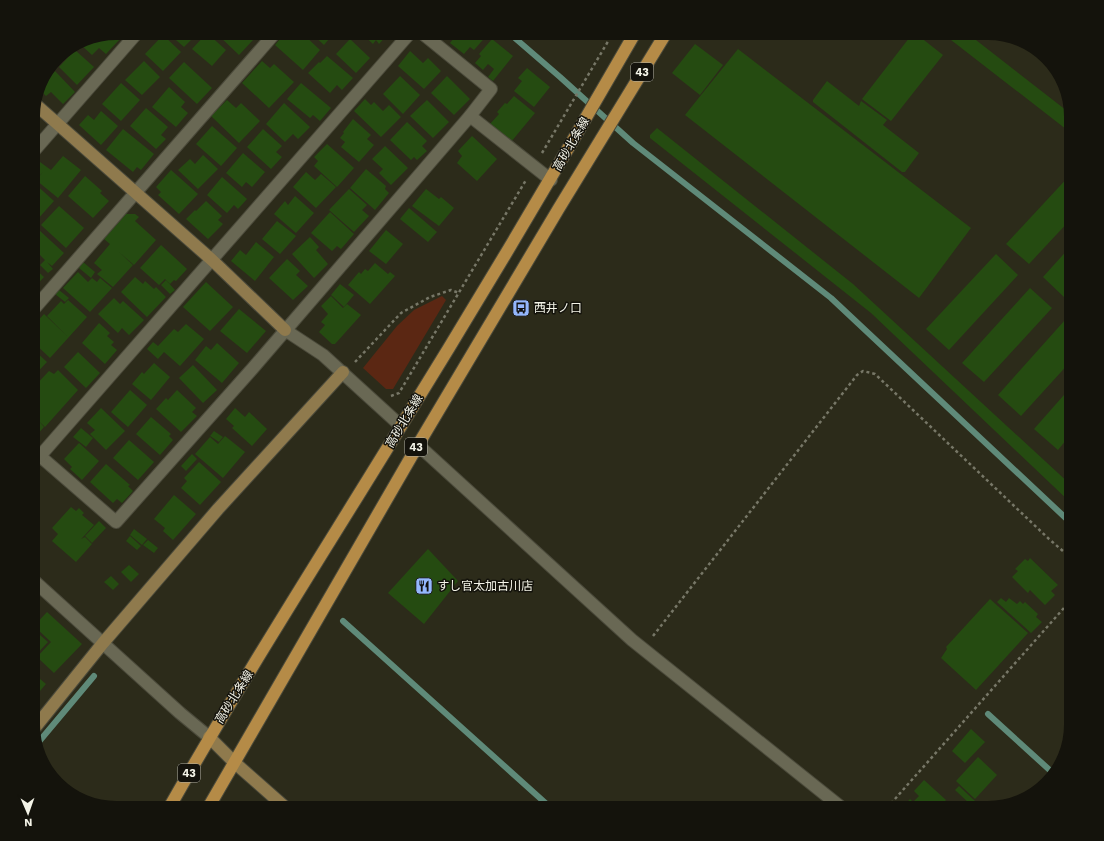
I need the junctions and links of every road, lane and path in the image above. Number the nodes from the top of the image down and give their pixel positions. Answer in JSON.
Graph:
{"nodes":[{"id":1,"x":131,"y":40,"type":"edge"},
{"id":2,"x":269,"y":40,"type":"edge"},
{"id":3,"x":404,"y":40,"type":"edge"},
{"id":4,"x":431,"y":40,"type":"edge"},
{"id":5,"x":609,"y":40,"type":"edge"},
{"id":6,"x":631,"y":40,"type":"edge"},
{"id":7,"x":662,"y":40,"type":"edge"},
{"id":8,"x":40,"y":109,"type":"edge"},
{"id":9,"x":470,"y":116,"type":"junction"},
{"id":10,"x":58,"y":124,"type":"junction"},
{"id":11,"x":40,"y":144,"type":"edge"},
{"id":12,"x":534,"y":167,"type":"junction"},
{"id":13,"x":551,"y":180,"type":"junction"},
{"id":14,"x":135,"y":192,"type":"junction"},
{"id":15,"x":212,"y":260,"type":"junction"},
{"id":16,"x":459,"y":293,"type":"junction"},
{"id":17,"x":40,"y":302,"type":"edge"},
{"id":18,"x":285,"y":330,"type":"junction"},
{"id":19,"x":348,"y":369,"type":"junction"},
{"id":20,"x":385,"y":392,"type":"dead end"},
{"id":21,"x":401,"y":426,"type":"junction"},
{"id":22,"x":418,"y":445,"type":"junction"},
{"id":23,"x":40,"y":450,"type":"edge"},
{"id":24,"x":40,"y":456,"type":"edge"},
{"id":25,"x":1064,"y":552,"type":"edge"},
{"id":26,"x":40,"y":586,"type":"edge"},
{"id":27,"x":1064,"y":608,"type":"edge"},
{"id":28,"x":103,"y":643,"type":"junction"},
{"id":29,"x":642,"y":649,"type":"junction"},
{"id":30,"x":40,"y":721,"type":"edge"},
{"id":31,"x":209,"y":737,"type":"junction"},
{"id":32,"x":235,"y":763,"type":"junction"},
{"id":33,"x":173,"y":801,"type":"edge"},
{"id":34,"x":212,"y":801,"type":"edge"},
{"id":35,"x":278,"y":801,"type":"edge"},
{"id":36,"x":833,"y":801,"type":"edge"},
{"id":37,"x":893,"y":801,"type":"edge"}],
"edges":[{"from":1,"to":10,"type":"street"},
{"from":2,"to":14,"type":"street"},
{"from":3,"to":15,"type":"street"},
{"from":4,"to":9,"type":"street"},
{"from":5,"to":12,"type":"path"},
{"from":6,"to":13,"type":"main road","name":"高砂北条線","number":"43"},
{"from":7,"to":22,"type":"main road","name":"高砂北条線","number":"43"},
{"from":8,"to":10,"type":"street"},
{"from":9,"to":12,"type":"street"},
{"from":9,"to":18,"type":"street"},
{"from":10,"to":11,"type":"street"},
{"from":10,"to":14,"type":"street"},
{"from":12,"to":13,"type":"street"},
{"from":12,"to":16,"type":"path"},
{"from":13,"to":21,"type":"main road","name":"高砂北条線","number":"43"},
{"from":14,"to":15,"type":"street"},
{"from":14,"to":17,"type":"street"},
{"from":15,"to":18,"type":"street"},
{"from":15,"to":23,"type":"street"},
{"from":16,"to":19,"type":"path"},
{"from":16,"to":20,"type":"path"},
{"from":18,"to":19,"type":"street"},
{"from":18,"to":24,"type":"street"},
{"from":19,"to":21,"type":"street"},
{"from":19,"to":28,"type":"street"},
{"from":21,"to":31,"type":"main road","name":"高砂北条線","number":"43"},
{"from":22,"to":29,"type":"street"},
{"from":22,"to":32,"type":"main road","name":"高砂北条線","number":"43"},
{"from":25,"to":29,"type":"path"},
{"from":26,"to":28,"type":"street"},
{"from":27,"to":37,"type":"path"},
{"from":28,"to":30,"type":"street"},
{"from":28,"to":31,"type":"street"},
{"from":29,"to":36,"type":"street"},
{"from":31,"to":32,"type":"street"},
{"from":31,"to":33,"type":"main road","name":"高砂北条線","number":"43"},
{"from":32,"to":34,"type":"main road","name":"高砂北条線","number":"43"},
{"from":32,"to":35,"type":"street"}]}
